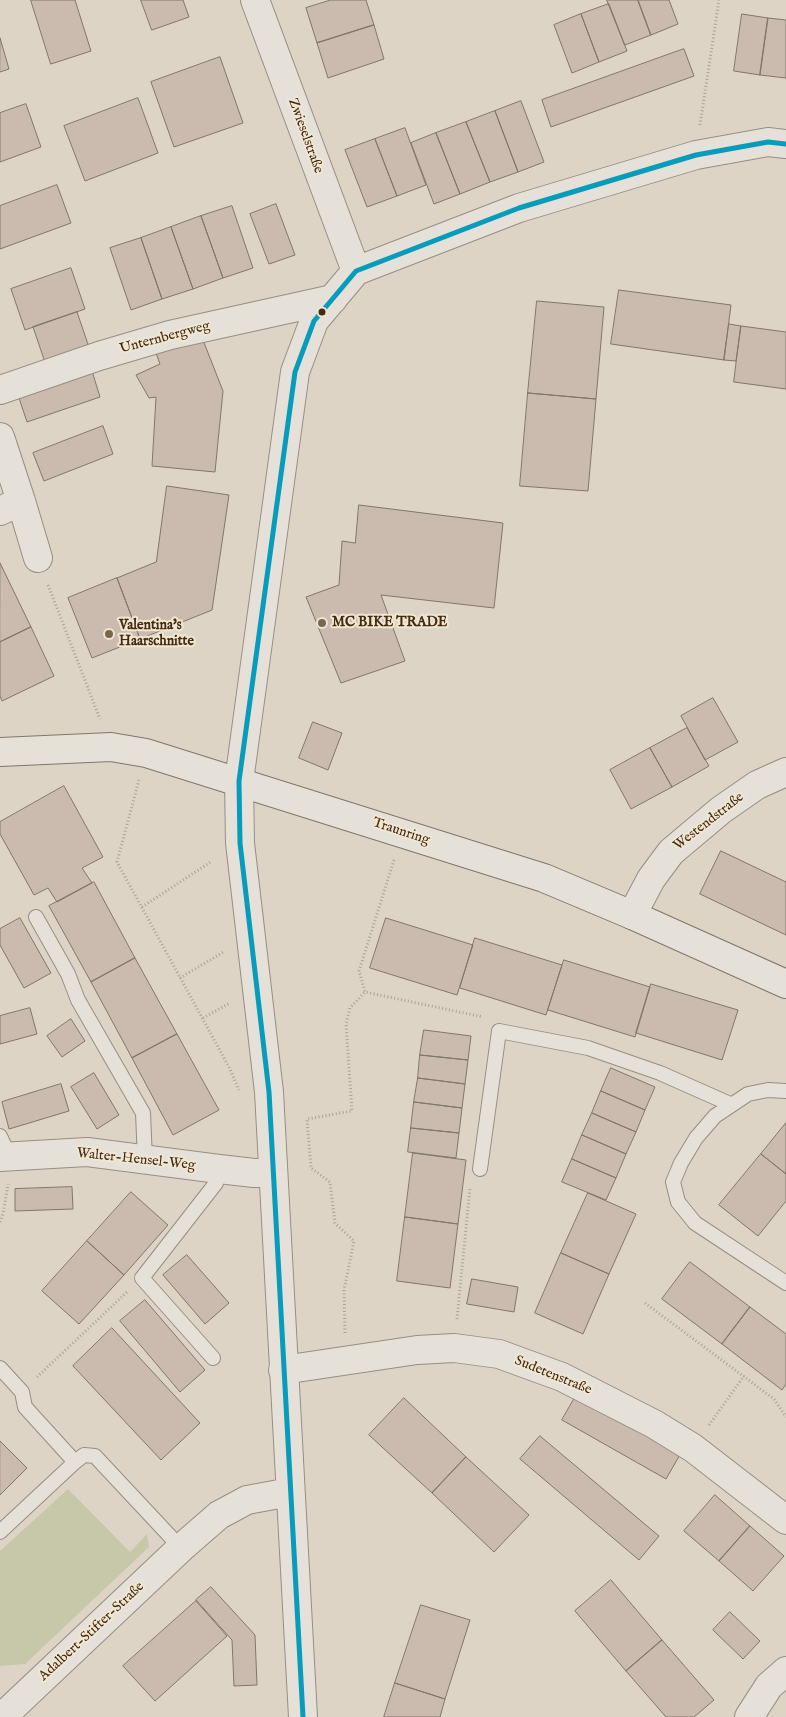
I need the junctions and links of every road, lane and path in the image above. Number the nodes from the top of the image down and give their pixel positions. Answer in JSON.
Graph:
{"nodes":[{"id":1,"x":255,"y":0,"type":"edge"},
{"id":2,"x":719,"y":0,"type":"edge"},
{"id":3,"x":786,"y":144,"type":"edge"},
{"id":4,"x":696,"y":155,"type":"junction"},
{"id":5,"x":356,"y":271,"type":"junction"},
{"id":6,"x":333,"y":299,"type":"junction"},
{"id":7,"x":0,"y":390,"type":"edge"},
{"id":8,"x":0,"y":437,"type":"edge"},
{"id":9,"x":10,"y":506,"type":"edge"},
{"id":10,"x":38,"y":558,"type":"joint"},
{"id":11,"x":111,"y":747,"type":"junction"},
{"id":12,"x":0,"y":752,"type":"edge"},
{"id":13,"x":146,"y":753,"type":"junction"},
{"id":14,"x":786,"y":772,"type":"edge"},
{"id":15,"x":239,"y":781,"type":"junction"},
{"id":16,"x":402,"y":833,"type":"junction"},
{"id":17,"x":240,"y":843,"type":"junction"},
{"id":18,"x":142,"y":907,"type":"junction"},
{"id":19,"x":632,"y":915,"type":"junction"},
{"id":20,"x":36,"y":917,"type":"dead end"},
{"id":21,"x":251,"y":935,"type":"junction"},
{"id":22,"x":180,"y":978,"type":"junction"},
{"id":23,"x":786,"y":984,"type":"edge"},
{"id":24,"x":365,"y":992,"type":"junction"},
{"id":25,"x":499,"y":1031,"type":"junction"},
{"id":26,"x":786,"y":1091,"type":"edge"},
{"id":27,"x":269,"y":1092,"type":"junction"},
{"id":28,"x":730,"y":1104,"type":"junction"},
{"id":29,"x":3,"y":1150,"type":"edge"},
{"id":30,"x":145,"y":1160,"type":"junction"},
{"id":31,"x":219,"y":1169,"type":"junction"},
{"id":32,"x":480,"y":1169,"type":"joint"},
{"id":33,"x":273,"y":1173,"type":"junction"},
{"id":34,"x":0,"y":1222,"type":"edge"},
{"id":35,"x":142,"y":1278,"type":"junction"},
{"id":36,"x":786,"y":1283,"type":"edge"},
{"id":37,"x":645,"y":1304,"type":"dead end"},
{"id":38,"x":454,"y":1348,"type":"junction"},
{"id":39,"x":213,"y":1358,"type":"dead end"},
{"id":40,"x":346,"y":1361,"type":"junction"},
{"id":41,"x":0,"y":1368,"type":"edge"},
{"id":42,"x":284,"y":1370,"type":"junction"},
{"id":43,"x":744,"y":1376,"type":"junction"},
{"id":44,"x":22,"y":1392,"type":"junction"},
{"id":45,"x":786,"y":1417,"type":"edge"},
{"id":46,"x":693,"y":1448,"type":"junction"},
{"id":47,"x":75,"y":1462,"type":"junction"},
{"id":48,"x":290,"y":1492,"type":"junction"},
{"id":49,"x":786,"y":1520,"type":"edge"},
{"id":50,"x":0,"y":1532,"type":"edge"},
{"id":51,"x":181,"y":1548,"type":"junction"},
{"id":52,"x":786,"y":1671,"type":"edge"},
{"id":53,"x":6,"y":1704,"type":"edge"},
{"id":54,"x":303,"y":1717,"type":"edge"},
{"id":55,"x":749,"y":1717,"type":"edge"}],
"edges":[{"from":1,"to":5,"type":"street","name":"Zwieselstraße"},
{"from":2,"to":4,"type":"path"},
{"from":3,"to":4,"type":"street"},
{"from":4,"to":5,"type":"street"},
{"from":5,"to":6,"type":"street"},
{"from":6,"to":7,"type":"street","name":"Unternbergweg"},
{"from":6,"to":15,"type":"street"},
{"from":8,"to":9,"type":"street"},
{"from":9,"to":10,"type":"street"},
{"from":10,"to":11,"type":"path"},
{"from":11,"to":12,"type":"street","name":"Traunring"},
{"from":11,"to":13,"type":"street","name":"Traunring"},
{"from":13,"to":15,"type":"street","name":"Traunring"},
{"from":13,"to":18,"type":"path"},
{"from":14,"to":19,"type":"street","name":"Westendstraße"},
{"from":15,"to":16,"type":"street","name":"Traunring"},
{"from":15,"to":17,"type":"street"},
{"from":16,"to":19,"type":"street","name":"Traunring"},
{"from":16,"to":24,"type":"path"},
{"from":17,"to":18,"type":"path"},
{"from":17,"to":21,"type":"street"},
{"from":18,"to":22,"type":"path"},
{"from":19,"to":23,"type":"street","name":"Traunring"},
{"from":20,"to":30,"type":"lane"},
{"from":21,"to":22,"type":"path"},
{"from":21,"to":27,"type":"street"},
{"from":22,"to":27,"type":"path"},
{"from":24,"to":25,"type":"path"},
{"from":24,"to":40,"type":"path"},
{"from":25,"to":28,"type":"lane"},
{"from":25,"to":32,"type":"lane"},
{"from":26,"to":28,"type":"lane"},
{"from":27,"to":33,"type":"street"},
{"from":28,"to":36,"type":"lane"},
{"from":29,"to":30,"type":"street","name":"Walter-Hensel-Weg"},
{"from":29,"to":34,"type":"path"},
{"from":30,"to":31,"type":"street","name":"Walter-Hensel-Weg"},
{"from":31,"to":33,"type":"street","name":"Walter-Hensel-Weg"},
{"from":31,"to":35,"type":"lane"},
{"from":32,"to":38,"type":"path"},
{"from":33,"to":42,"type":"street"},
{"from":35,"to":39,"type":"lane"},
{"from":35,"to":44,"type":"path"},
{"from":37,"to":43,"type":"path"},
{"from":38,"to":40,"type":"street","name":"Sudetenstraße"},
{"from":38,"to":46,"type":"street","name":"Sudetenstraße"},
{"from":40,"to":42,"type":"street","name":"Sudetenstraße"},
{"from":41,"to":44,"type":"lane"},
{"from":42,"to":48,"type":"street"},
{"from":43,"to":45,"type":"path"},
{"from":43,"to":46,"type":"path"},
{"from":44,"to":47,"type":"lane"},
{"from":46,"to":49,"type":"street","name":"Sudetenstraße"},
{"from":47,"to":50,"type":"lane"},
{"from":47,"to":51,"type":"lane"},
{"from":48,"to":51,"type":"street","name":"Adalbert-Stifter-Straße"},
{"from":48,"to":54,"type":"street"},
{"from":51,"to":53,"type":"street","name":"Adalbert-Stifter-Straße"},
{"from":52,"to":55,"type":"street"}]}
